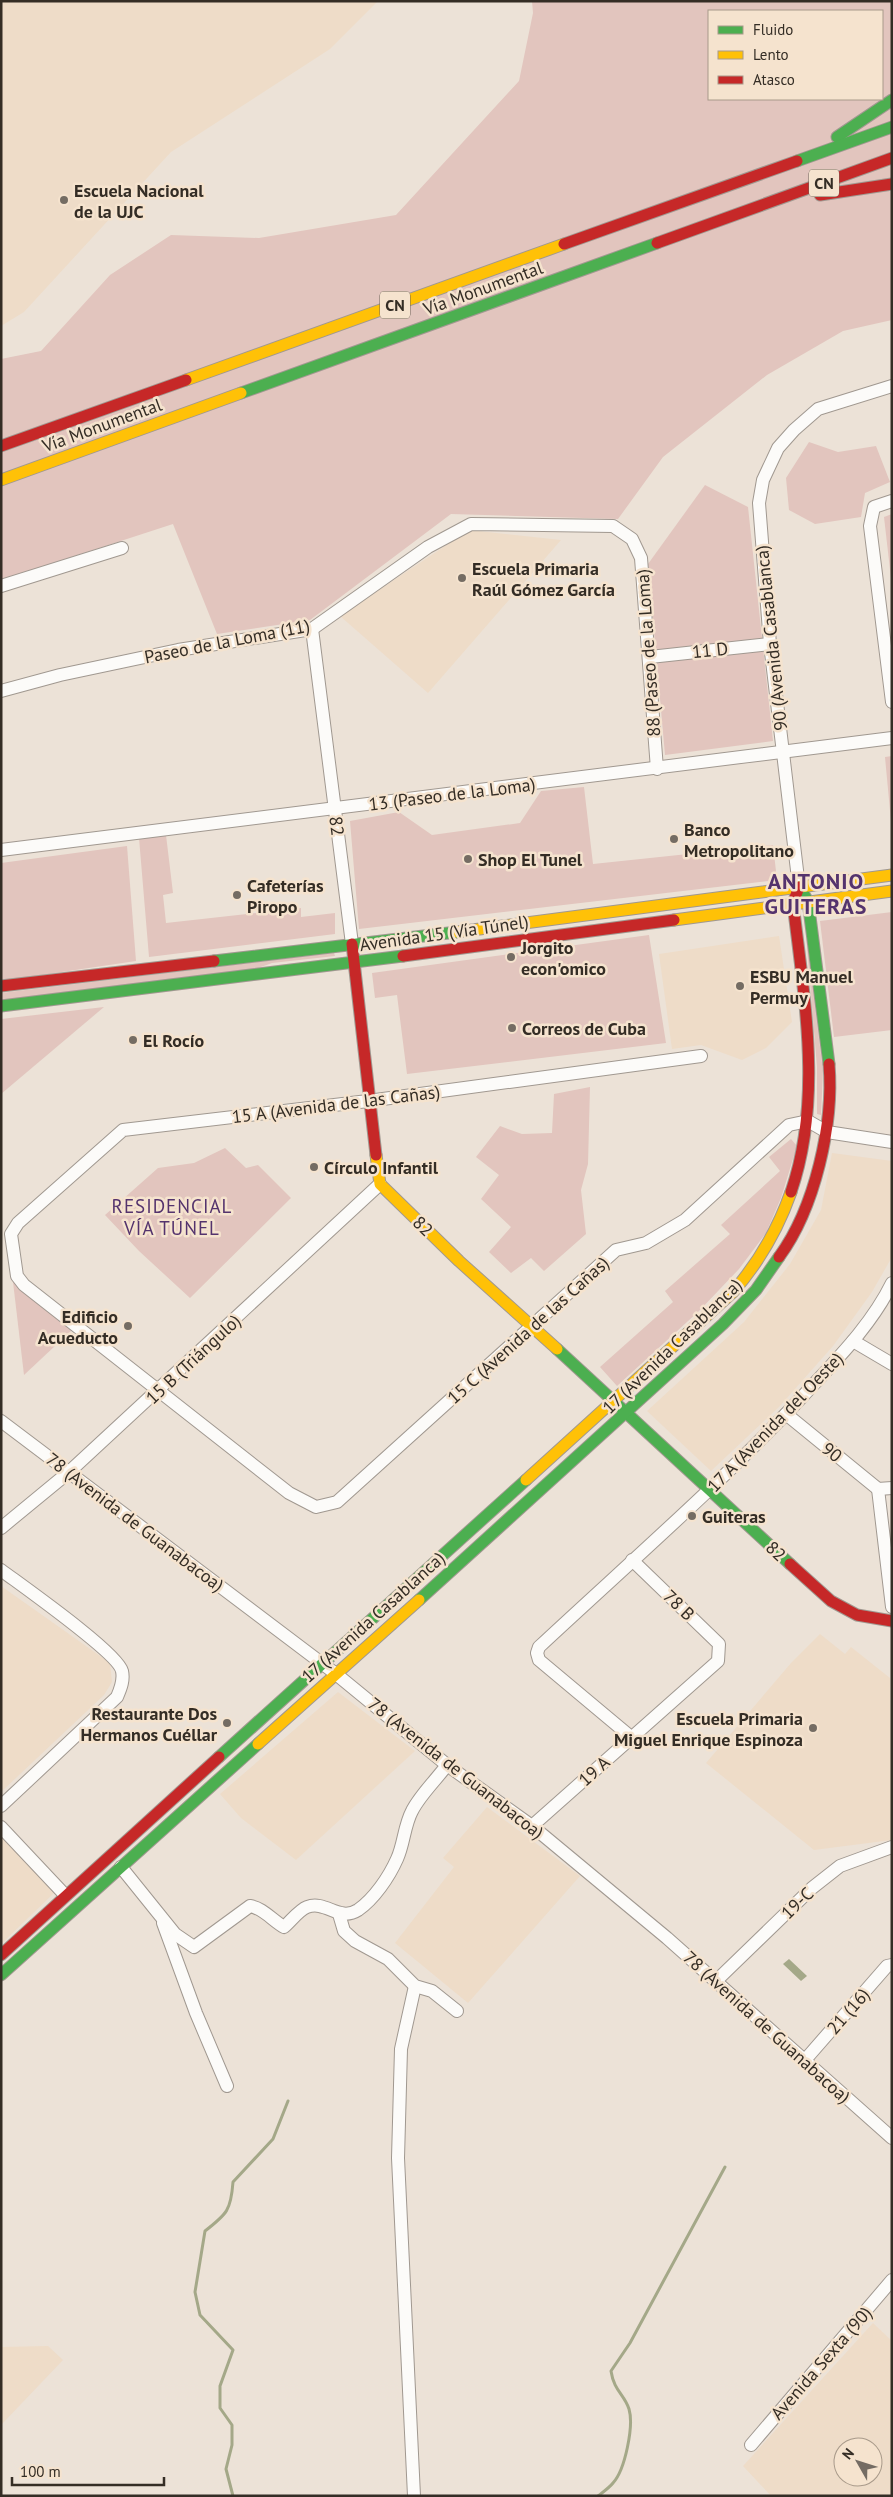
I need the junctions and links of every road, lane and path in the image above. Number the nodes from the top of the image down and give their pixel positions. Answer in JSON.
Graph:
{"nodes":[{"id":1,"x":892,"y":100,"type":"edge"},
{"id":2,"x":892,"y":127,"type":"edge"},
{"id":3,"x":892,"y":158,"type":"edge"},
{"id":4,"x":788,"y":164,"type":"junction"},
{"id":5,"x":892,"y":184,"type":"edge"},
{"id":6,"x":755,"y":208,"type":"junction"},
{"id":7,"x":892,"y":386,"type":"edge"},
{"id":8,"x":1,"y":446,"type":"edge"},
{"id":9,"x":1,"y":480,"type":"edge"},
{"id":10,"x":892,"y":501,"type":"edge"},
{"id":11,"x":632,"y":539,"type":"joint"},
{"id":12,"x":122,"y":548,"type":"dead end"},
{"id":13,"x":1,"y":586,"type":"edge"},
{"id":14,"x":312,"y":628,"type":"junction"},
{"id":15,"x":770,"y":644,"type":"junction"},
{"id":16,"x":650,"y":657,"type":"junction"},
{"id":17,"x":1,"y":691,"type":"edge"},
{"id":18,"x":892,"y":702,"type":"edge"},
{"id":19,"x":892,"y":738,"type":"edge"},
{"id":20,"x":784,"y":750,"type":"junction"},
{"id":21,"x":657,"y":769,"type":"junction"},
{"id":22,"x":335,"y":809,"type":"junction"},
{"id":23,"x":1,"y":850,"type":"edge"},
{"id":24,"x":892,"y":875,"type":"edge"},
{"id":25,"x":799,"y":887,"type":"junction"},
{"id":26,"x":892,"y":891,"type":"edge"},
{"id":27,"x":808,"y":901,"type":"junction"},
{"id":28,"x":793,"y":903,"type":"junction"},
{"id":29,"x":352,"y":944,"type":"junction"},
{"id":30,"x":354,"y":963,"type":"junction"},
{"id":31,"x":1,"y":986,"type":"edge"},
{"id":32,"x":1,"y":1006,"type":"edge"},
{"id":33,"x":701,"y":1056,"type":"dead end"},
{"id":34,"x":368,"y":1102,"type":"junction"},
{"id":35,"x":808,"y":1121,"type":"junction"},
{"id":36,"x":827,"y":1132,"type":"junction"},
{"id":37,"x":892,"y":1142,"type":"edge"},
{"id":38,"x":380,"y":1184,"type":"junction"},
{"id":39,"x":892,"y":1283,"type":"edge"},
{"id":40,"x":533,"y":1327,"type":"junction"},
{"id":41,"x":853,"y":1341,"type":"junction"},
{"id":42,"x":892,"y":1364,"type":"edge"},
{"id":43,"x":159,"y":1391,"type":"junction"},
{"id":44,"x":614,"y":1401,"type":"junction"},
{"id":45,"x":626,"y":1414,"type":"junction"},
{"id":46,"x":786,"y":1414,"type":"junction"},
{"id":47,"x":1,"y":1421,"type":"edge"},
{"id":48,"x":69,"y":1472,"type":"junction"},
{"id":49,"x":892,"y":1488,"type":"edge"},
{"id":50,"x":709,"y":1489,"type":"junction"},
{"id":51,"x":878,"y":1489,"type":"junction"},
{"id":52,"x":1,"y":1528,"type":"edge"},
{"id":53,"x":632,"y":1560,"type":"junction"},
{"id":54,"x":1,"y":1570,"type":"edge"},
{"id":55,"x":892,"y":1608,"type":"edge"},
{"id":56,"x":892,"y":1621,"type":"edge"},
{"id":57,"x":720,"y":1653,"type":"joint"},
{"id":58,"x":322,"y":1664,"type":"junction"},
{"id":59,"x":336,"y":1674,"type":"junction"},
{"id":60,"x":631,"y":1737,"type":"junction"},
{"id":61,"x":447,"y":1765,"type":"junction"},
{"id":62,"x":1,"y":1806,"type":"edge"},
{"id":63,"x":532,"y":1826,"type":"junction"},
{"id":64,"x":1,"y":1827,"type":"edge"},
{"id":65,"x":892,"y":1847,"type":"edge"},
{"id":66,"x":121,"y":1867,"type":"junction"},
{"id":67,"x":65,"y":1895,"type":"junction"},
{"id":68,"x":339,"y":1914,"type":"junction"},
{"id":69,"x":160,"y":1916,"type":"junction"},
{"id":70,"x":18,"y":1940,"type":"junction"},
{"id":71,"x":24,"y":1954,"type":"junction"},
{"id":72,"x":1,"y":1955,"type":"edge"},
{"id":73,"x":892,"y":1965,"type":"edge"},
{"id":74,"x":1,"y":1975,"type":"edge"},
{"id":75,"x":716,"y":1981,"type":"junction"},
{"id":76,"x":415,"y":1986,"type":"junction"},
{"id":77,"x":457,"y":2011,"type":"dead end"},
{"id":78,"x":805,"y":2060,"type":"junction"},
{"id":79,"x":227,"y":2086,"type":"dead end"},
{"id":80,"x":892,"y":2138,"type":"edge"},
{"id":81,"x":892,"y":2280,"type":"edge"},
{"id":82,"x":750,"y":2444,"type":"dead end"},
{"id":83,"x":414,"y":2496,"type":"edge"}],
"edges":[{"from":1,"to":4,"type":"main road"},
{"from":2,"to":4,"type":"main road","name":"Vía Monumental","number":"CN"},
{"from":3,"to":6,"type":"main road","name":"Vía Monumental","number":"CN"},
{"from":4,"to":8,"type":"main road","name":"Vía Monumental","number":"CN"},
{"from":5,"to":6,"type":"main road"},
{"from":6,"to":9,"type":"main road","name":"Vía Monumental","number":"CN"},
{"from":7,"to":15,"type":"street","name":"90 (Avenida Casablanca)"},
{"from":10,"to":18,"type":"street"},
{"from":11,"to":14,"type":"street","name":"Paseo de la Loma (11)"},
{"from":11,"to":16,"type":"street","name":"88 (Paseo de la Loma)"},
{"from":12,"to":13,"type":"street"},
{"from":14,"to":17,"type":"street","name":"Paseo de la Loma (11)"},
{"from":14,"to":22,"type":"street","name":"82"},
{"from":15,"to":16,"type":"street","name":"11 D"},
{"from":15,"to":20,"type":"street","name":"90 (Avenida Casablanca)"},
{"from":16,"to":21,"type":"street","name":"88 (Paseo de la Loma)"},
{"from":19,"to":20,"type":"street","name":"13 (Paseo de la Loma)"},
{"from":20,"to":21,"type":"street","name":"13 (Paseo de la Loma)"},
{"from":20,"to":25,"type":"street","name":"90 (Avenida Casablanca)"},
{"from":21,"to":22,"type":"street","name":"13 (Paseo de la Loma)"},
{"from":22,"to":23,"type":"street","name":"13 (Paseo de la Loma)"},
{"from":22,"to":29,"type":"street","name":"82"},
{"from":24,"to":25,"type":"main road","name":"Avenida 15 (Vía Túnel)"},
{"from":25,"to":27,"type":"main road","name":"17 (Avenida Casablanca)"},
{"from":25,"to":28,"type":"main road","name":"17 (Avenida Casablanca)"},
{"from":25,"to":29,"type":"main road","name":"Avenida 15 (Vía Túnel)"},
{"from":26,"to":27,"type":"main road","name":"Avenida 15 (Vía Túnel)"},
{"from":27,"to":28,"type":"main road","name":"Avenida 15 (Vía Túnel)"},
{"from":27,"to":36,"type":"main road","name":"17 (Avenida Casablanca)"},
{"from":28,"to":30,"type":"main road","name":"Avenida 15 (Vía Túnel)"},
{"from":28,"to":35,"type":"main road","name":"17 (Avenida Casablanca)"},
{"from":29,"to":30,"type":"main road","name":"82"},
{"from":29,"to":31,"type":"main road","name":"Avenida 15 (Vía Túnel)"},
{"from":30,"to":32,"type":"main road","name":"Avenida 15 (Vía Túnel)"},
{"from":30,"to":34,"type":"main road","name":"82"},
{"from":33,"to":34,"type":"street","name":"15 A (Avenida de las Cañas)"},
{"from":34,"to":38,"type":"main road","name":"82"},
{"from":34,"to":43,"type":"street","name":"15 A (Avenida de las Cañas)"},
{"from":35,"to":36,"type":"street"},
{"from":35,"to":40,"type":"street","name":"15 C (Avenida de las Cañas)"},
{"from":35,"to":44,"type":"main road","name":"17 (Avenida Casablanca)"},
{"from":36,"to":37,"type":"street"},
{"from":36,"to":45,"type":"main road","name":"17 (Avenida Casablanca)"},
{"from":38,"to":40,"type":"main road","name":"82"},
{"from":38,"to":43,"type":"street","name":"15 B (Triángulo)"},
{"from":39,"to":41,"type":"street","name":"17 A (Avenida del Oeste)"},
{"from":40,"to":43,"type":"street","name":"15 C (Avenida de las Cañas)"},
{"from":40,"to":44,"type":"main road","name":"82"},
{"from":41,"to":42,"type":"street"},
{"from":41,"to":46,"type":"street","name":"17 A (Avenida del Oeste)"},
{"from":43,"to":48,"type":"street","name":"15 B (Triángulo)"},
{"from":44,"to":45,"type":"main road","name":"82"},
{"from":44,"to":58,"type":"main road","name":"17 (Avenida Casablanca)"},
{"from":45,"to":50,"type":"main road","name":"82"},
{"from":45,"to":59,"type":"main road","name":"17 (Avenida Casablanca)"},
{"from":46,"to":50,"type":"street","name":"17 A (Avenida del Oeste)"},
{"from":46,"to":51,"type":"street","name":"90"},
{"from":47,"to":48,"type":"street","name":"78 (Avenida de Guanabacoa)"},
{"from":48,"to":52,"type":"street","name":"15 B (Triángulo)"},
{"from":48,"to":58,"type":"street","name":"78 (Avenida de Guanabacoa)"},
{"from":49,"to":51,"type":"street"},
{"from":50,"to":53,"type":"street","name":"17 A (Avenida del Oeste)"},
{"from":50,"to":56,"type":"main road","name":"82"},
{"from":51,"to":55,"type":"street"},
{"from":53,"to":57,"type":"street","name":"78 B"},
{"from":53,"to":60,"type":"street","name":"17 A (Avenida del Oeste)"},
{"from":54,"to":62,"type":"street"},
{"from":57,"to":60,"type":"street","name":"19 A"},
{"from":58,"to":59,"type":"street","name":"78 (Avenida de Guanabacoa)"},
{"from":58,"to":67,"type":"main road","name":"17 (Avenida Casablanca)"},
{"from":59,"to":61,"type":"street","name":"78 (Avenida de Guanabacoa)"},
{"from":59,"to":66,"type":"main road","name":"17 (Avenida Casablanca)"},
{"from":60,"to":63,"type":"street","name":"19 A"},
{"from":61,"to":63,"type":"street","name":"78 (Avenida de Guanabacoa)"},
{"from":61,"to":68,"type":"street"},
{"from":63,"to":75,"type":"street","name":"78 (Avenida de Guanabacoa)"},
{"from":64,"to":67,"type":"street"},
{"from":65,"to":75,"type":"street","name":"19-C"},
{"from":66,"to":69,"type":"street"},
{"from":66,"to":71,"type":"main road","name":"17 (Avenida Casablanca)"},
{"from":67,"to":70,"type":"main road","name":"17 (Avenida Casablanca)"},
{"from":68,"to":69,"type":"street"},
{"from":68,"to":76,"type":"street"},
{"from":69,"to":79,"type":"street"},
{"from":70,"to":71,"type":"main road"},
{"from":70,"to":72,"type":"main road","name":"17 (Avenida Casablanca)"},
{"from":71,"to":74,"type":"main road","name":"17 (Avenida Casablanca)"},
{"from":73,"to":78,"type":"street","name":"21 (16)"},
{"from":75,"to":78,"type":"street","name":"78 (Avenida de Guanabacoa)"},
{"from":76,"to":77,"type":"street"},
{"from":76,"to":83,"type":"street"},
{"from":78,"to":80,"type":"street","name":"78 (Avenida de Guanabacoa)"},
{"from":81,"to":82,"type":"street","name":"Avenida Sexta (90)"}]}
